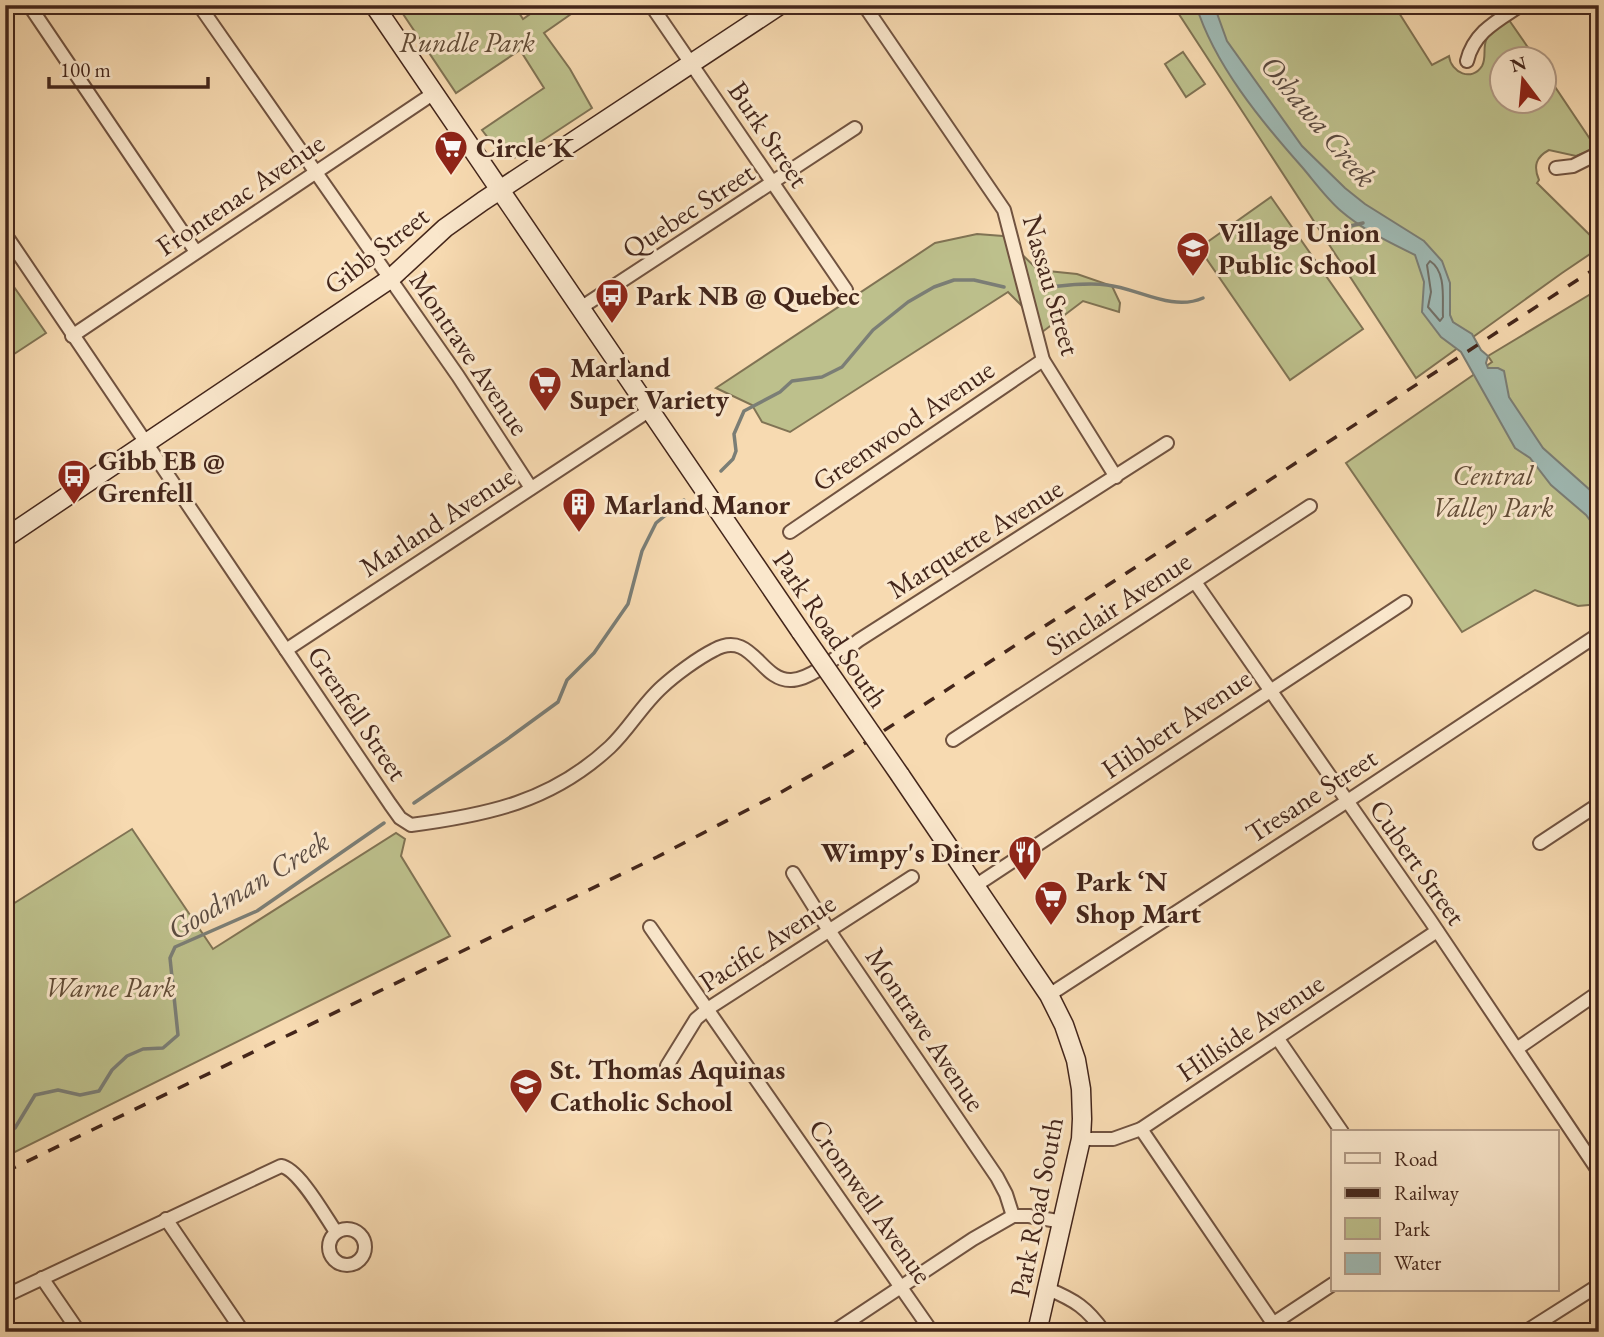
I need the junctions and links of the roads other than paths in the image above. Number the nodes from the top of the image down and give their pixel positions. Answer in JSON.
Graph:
{"nodes":[{"id":1,"x":29,"y":5,"type":"edge"},
{"id":2,"x":199,"y":5,"type":"edge"},
{"id":3,"x":374,"y":5,"type":"edge"},
{"id":4,"x":652,"y":5,"type":"edge"},
{"id":5,"x":780,"y":5,"type":"edge"},
{"id":6,"x":864,"y":5,"type":"edge"},
{"id":7,"x":1521,"y":5,"type":"edge"},
{"id":8,"x":1467,"y":61,"type":"dead end"},
{"id":9,"x":691,"y":64,"type":"junction"},
{"id":10,"x":434,"y":93,"type":"junction"},
{"id":11,"x":855,"y":128,"type":"dead end"},
{"id":12,"x":1599,"y":153,"type":"edge"},
{"id":13,"x":1556,"y":168,"type":"dead end"},
{"id":14,"x":316,"y":173,"type":"junction"},
{"id":15,"x":773,"y":183,"type":"junction"},
{"id":16,"x":500,"y":190,"type":"junction"},
{"id":17,"x":5,"y":234,"type":"edge"},
{"id":18,"x":196,"y":252,"type":"junction"},
{"id":19,"x":390,"y":279,"type":"junction"},
{"id":20,"x":846,"y":290,"type":"dead end"},
{"id":21,"x":582,"y":307,"type":"junction"},
{"id":22,"x":72,"y":336,"type":"junction"},
{"id":23,"x":1043,"y":359,"type":"junction"},
{"id":24,"x":650,"y":410,"type":"junction"},
{"id":25,"x":145,"y":443,"type":"junction"},
{"id":26,"x":1167,"y":443,"type":"dead end"},
{"id":27,"x":1116,"y":477,"type":"junction"},
{"id":28,"x":531,"y":488,"type":"junction"},
{"id":29,"x":1310,"y":506,"type":"dead end"},
{"id":30,"x":790,"y":532,"type":"dead end"},
{"id":31,"x":5,"y":538,"type":"edge"},
{"id":32,"x":1195,"y":582,"type":"junction"},
{"id":33,"x":1405,"y":602,"type":"dead end"},
{"id":34,"x":1599,"y":634,"type":"edge"},
{"id":35,"x":286,"y":650,"type":"junction"},
{"id":36,"x":809,"y":675,"type":"joint"},
{"id":37,"x":1269,"y":691,"type":"junction"},
{"id":38,"x":953,"y":740,"type":"dead end"},
{"id":39,"x":1346,"y":802,"type":"junction"},
{"id":40,"x":1599,"y":804,"type":"edge"},
{"id":41,"x":1540,"y":843,"type":"dead end"},
{"id":42,"x":793,"y":873,"type":"dead end"},
{"id":43,"x":912,"y":877,"type":"dead end"},
{"id":44,"x":975,"y":886,"type":"junction"},
{"id":45,"x":650,"y":927,"type":"dead end"},
{"id":46,"x":828,"y":929,"type":"junction"},
{"id":47,"x":1437,"y":931,"type":"junction"},
{"id":48,"x":1599,"y":992,"type":"edge"},
{"id":49,"x":1049,"y":995,"type":"junction"},
{"id":50,"x":709,"y":1008,"type":"junction"},
{"id":51,"x":1278,"y":1038,"type":"junction"},
{"id":52,"x":1518,"y":1048,"type":"junction"},
{"id":53,"x":667,"y":1066,"type":"dead end"},
{"id":54,"x":1141,"y":1129,"type":"junction"},
{"id":55,"x":1341,"y":1130,"type":"edge"},
{"id":56,"x":1562,"y":1131,"type":"edge"},
{"id":57,"x":1081,"y":1139,"type":"junction"},
{"id":58,"x":1599,"y":1172,"type":"edge"},
{"id":59,"x":1013,"y":1216,"type":"junction"},
{"id":60,"x":166,"y":1219,"type":"junction"},
{"id":61,"x":1063,"y":1222,"type":"junction"},
{"id":62,"x":336,"y":1232,"type":"dead end"},
{"id":63,"x":42,"y":1278,"type":"junction"},
{"id":64,"x":1599,"y":1285,"type":"edge"},
{"id":65,"x":900,"y":1286,"type":"junction"},
{"id":66,"x":1331,"y":1286,"type":"edge"},
{"id":67,"x":1048,"y":1289,"type":"junction"},
{"id":68,"x":5,"y":1296,"type":"edge"},
{"id":69,"x":1277,"y":1327,"type":"edge"},
{"id":70,"x":79,"y":1332,"type":"edge"},
{"id":71,"x":243,"y":1332,"type":"edge"},
{"id":72,"x":833,"y":1332,"type":"edge"},
{"id":73,"x":932,"y":1332,"type":"edge"},
{"id":74,"x":1037,"y":1332,"type":"edge"},
{"id":75,"x":1104,"y":1332,"type":"edge"},
{"id":76,"x":1525,"y":1332,"type":"edge"}],
"edges":[{"from":1,"to":18,"type":"street"},
{"from":2,"to":14,"type":"street","name":"Montrave Avenue"},
{"from":3,"to":10,"type":"main road","name":"Park Road South"},
{"from":4,"to":9,"type":"street","name":"Burk Street"},
{"from":5,"to":9,"type":"main road","name":"Gibb Street"},
{"from":6,"to":23,"type":"street","name":"Nassau Street"},
{"from":7,"to":8,"type":"street"},
{"from":9,"to":15,"type":"street","name":"Burk Street"},
{"from":9,"to":16,"type":"main road","name":"Gibb Street"},
{"from":10,"to":14,"type":"street","name":"Frontenac Avenue"},
{"from":10,"to":16,"type":"main road","name":"Park Road South"},
{"from":11,"to":15,"type":"street","name":"Quebec Street"},
{"from":12,"to":13,"type":"street"},
{"from":14,"to":18,"type":"street","name":"Frontenac Avenue"},
{"from":14,"to":19,"type":"street","name":"Montrave Avenue"},
{"from":15,"to":20,"type":"street","name":"Burk Street"},
{"from":15,"to":21,"type":"street","name":"Quebec Street"},
{"from":16,"to":19,"type":"main road","name":"Gibb Street"},
{"from":16,"to":21,"type":"main road","name":"Park Road South"},
{"from":17,"to":22,"type":"street","name":"Grenfell Street"},
{"from":18,"to":22,"type":"street","name":"Frontenac Avenue"},
{"from":19,"to":25,"type":"main road","name":"Gibb Street"},
{"from":19,"to":28,"type":"street","name":"Montrave Avenue"},
{"from":21,"to":24,"type":"main road","name":"Park Road South"},
{"from":22,"to":25,"type":"street","name":"Grenfell Street"},
{"from":23,"to":27,"type":"street","name":"Nassau Street"},
{"from":23,"to":30,"type":"street","name":"Greenwood Avenue"},
{"from":24,"to":28,"type":"street","name":"Marland Avenue"},
{"from":24,"to":44,"type":"main road","name":"Park Road South","bridge":true},
{"from":25,"to":31,"type":"main road","name":"Gibb Street"},
{"from":25,"to":35,"type":"street","name":"Grenfell Street"},
{"from":26,"to":27,"type":"street","name":"Marquette Avenue"},
{"from":27,"to":36,"type":"street","name":"Marquette Avenue"},
{"from":28,"to":35,"type":"street","name":"Marland Avenue"},
{"from":29,"to":32,"type":"street","name":"Sinclair Avenue"},
{"from":32,"to":37,"type":"street","name":"Cubert Street"},
{"from":32,"to":38,"type":"street","name":"Sinclair Avenue"},
{"from":33,"to":37,"type":"street","name":"Hibbert Avenue"},
{"from":34,"to":39,"type":"street","name":"Tresane Street"},
{"from":35,"to":36,"type":"street","name":"Grenfell Street"},
{"from":37,"to":39,"type":"street","name":"Cubert Street"},
{"from":37,"to":44,"type":"street","name":"Hibbert Avenue"},
{"from":39,"to":47,"type":"street","name":"Cubert Street"},
{"from":39,"to":49,"type":"street","name":"Tresane Street"},
{"from":40,"to":41,"type":"street"},
{"from":42,"to":46,"type":"street","name":"Montrave Avenue"},
{"from":43,"to":46,"type":"street","name":"Pacific Avenue"},
{"from":44,"to":49,"type":"main road","name":"Park Road South"},
{"from":45,"to":50,"type":"street","name":"Cromwell Avenue"},
{"from":46,"to":50,"type":"street","name":"Pacific Avenue"},
{"from":46,"to":59,"type":"street","name":"Montrave Avenue"},
{"from":47,"to":51,"type":"street","name":"Hillside Avenue"},
{"from":47,"to":52,"type":"street","name":"Cubert Street"},
{"from":48,"to":52,"type":"street"},
{"from":49,"to":57,"type":"main road","name":"Park Road South"},
{"from":50,"to":53,"type":"street","name":"Pacific Avenue"},
{"from":50,"to":65,"type":"street","name":"Cromwell Avenue"},
{"from":51,"to":54,"type":"street","name":"Hillside Avenue"},
{"from":51,"to":55,"type":"street"},
{"from":52,"to":56,"type":"street","name":"Cubert Street"},
{"from":54,"to":57,"type":"street","name":"Hillside Avenue"},
{"from":54,"to":69,"type":"street"},
{"from":56,"to":58,"type":"street","name":"Cubert Street"},
{"from":57,"to":61,"type":"main road","name":"Park Road South"},
{"from":59,"to":61,"type":"street"},
{"from":59,"to":65,"type":"street"},
{"from":60,"to":62,"type":"street"},
{"from":60,"to":63,"type":"street"},
{"from":60,"to":71,"type":"street"},
{"from":61,"to":67,"type":"main road","name":"Park Road South"},
{"from":63,"to":68,"type":"street"},
{"from":63,"to":70,"type":"street"},
{"from":64,"to":76,"type":"street"},
{"from":65,"to":72,"type":"street"},
{"from":65,"to":73,"type":"street","name":"Cromwell Avenue"},
{"from":66,"to":69,"type":"street"},
{"from":67,"to":74,"type":"main road","name":"Park Road South"},
{"from":67,"to":75,"type":"street"}]}
